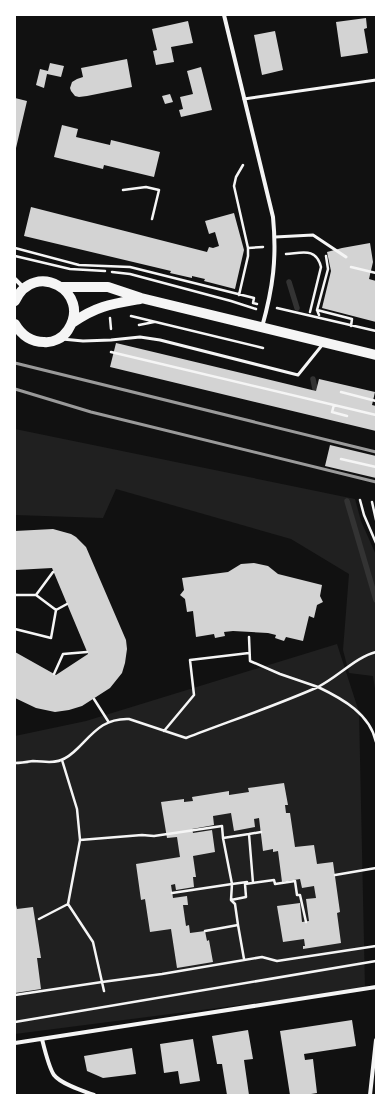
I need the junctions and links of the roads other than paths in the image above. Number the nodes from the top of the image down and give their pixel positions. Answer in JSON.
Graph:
{"nodes":[{"id":1,"x":224,"y":15,"type":"edge"},
{"id":2,"x":376,"y":80,"type":"edge"},
{"id":3,"x":244,"y":99,"type":"junction"},
{"id":4,"x":275,"y":237,"type":"junction"},
{"id":5,"x":346,"y":256,"type":"dead end"},
{"id":6,"x":15,"y":279,"type":"edge"},
{"id":7,"x":61,"y":287,"type":"junction"},
{"id":8,"x":24,"y":288,"type":"junction"},
{"id":9,"x":142,"y":298,"type":"junction"},
{"id":10,"x":15,"y":301,"type":"edge"},
{"id":11,"x":72,"y":323,"type":"junction"},
{"id":12,"x":15,"y":324,"type":"edge"},
{"id":13,"x":261,"y":328,"type":"junction"},
{"id":14,"x":58,"y":339,"type":"junction"},
{"id":15,"x":324,"y":342,"type":"junction"},
{"id":16,"x":376,"y":355,"type":"edge"},
{"id":17,"x":376,"y":988,"type":"edge"},
{"id":18,"x":42,"y":1039,"type":"junction"},
{"id":19,"x":376,"y":1040,"type":"edge"},
{"id":20,"x":15,"y":1043,"type":"edge"},
{"id":21,"x":94,"y":1095,"type":"edge"},
{"id":22,"x":370,"y":1095,"type":"edge"}],
"edges":[{"from":1,"to":3,"type":"street"},
{"from":2,"to":3,"type":"lane"},
{"from":3,"to":4,"type":"street"},
{"from":4,"to":5,"type":"lane"},
{"from":4,"to":13,"type":"street"},
{"from":6,"to":8,"type":"street"},
{"from":7,"to":8,"type":"main road"},
{"from":7,"to":9,"type":"main road"},
{"from":7,"to":11,"type":"main road"},
{"from":8,"to":10,"type":"main road"},
{"from":9,"to":11,"type":"main road"},
{"from":9,"to":13,"type":"main road"},
{"from":11,"to":14,"type":"main road"},
{"from":12,"to":14,"type":"main road"},
{"from":13,"to":15,"type":"main road"},
{"from":14,"to":15,"type":"lane"},
{"from":15,"to":16,"type":"main road"},
{"from":17,"to":18,"type":"street"},
{"from":18,"to":20,"type":"street"},
{"from":18,"to":21,"type":"street"},
{"from":19,"to":22,"type":"street"}]}
